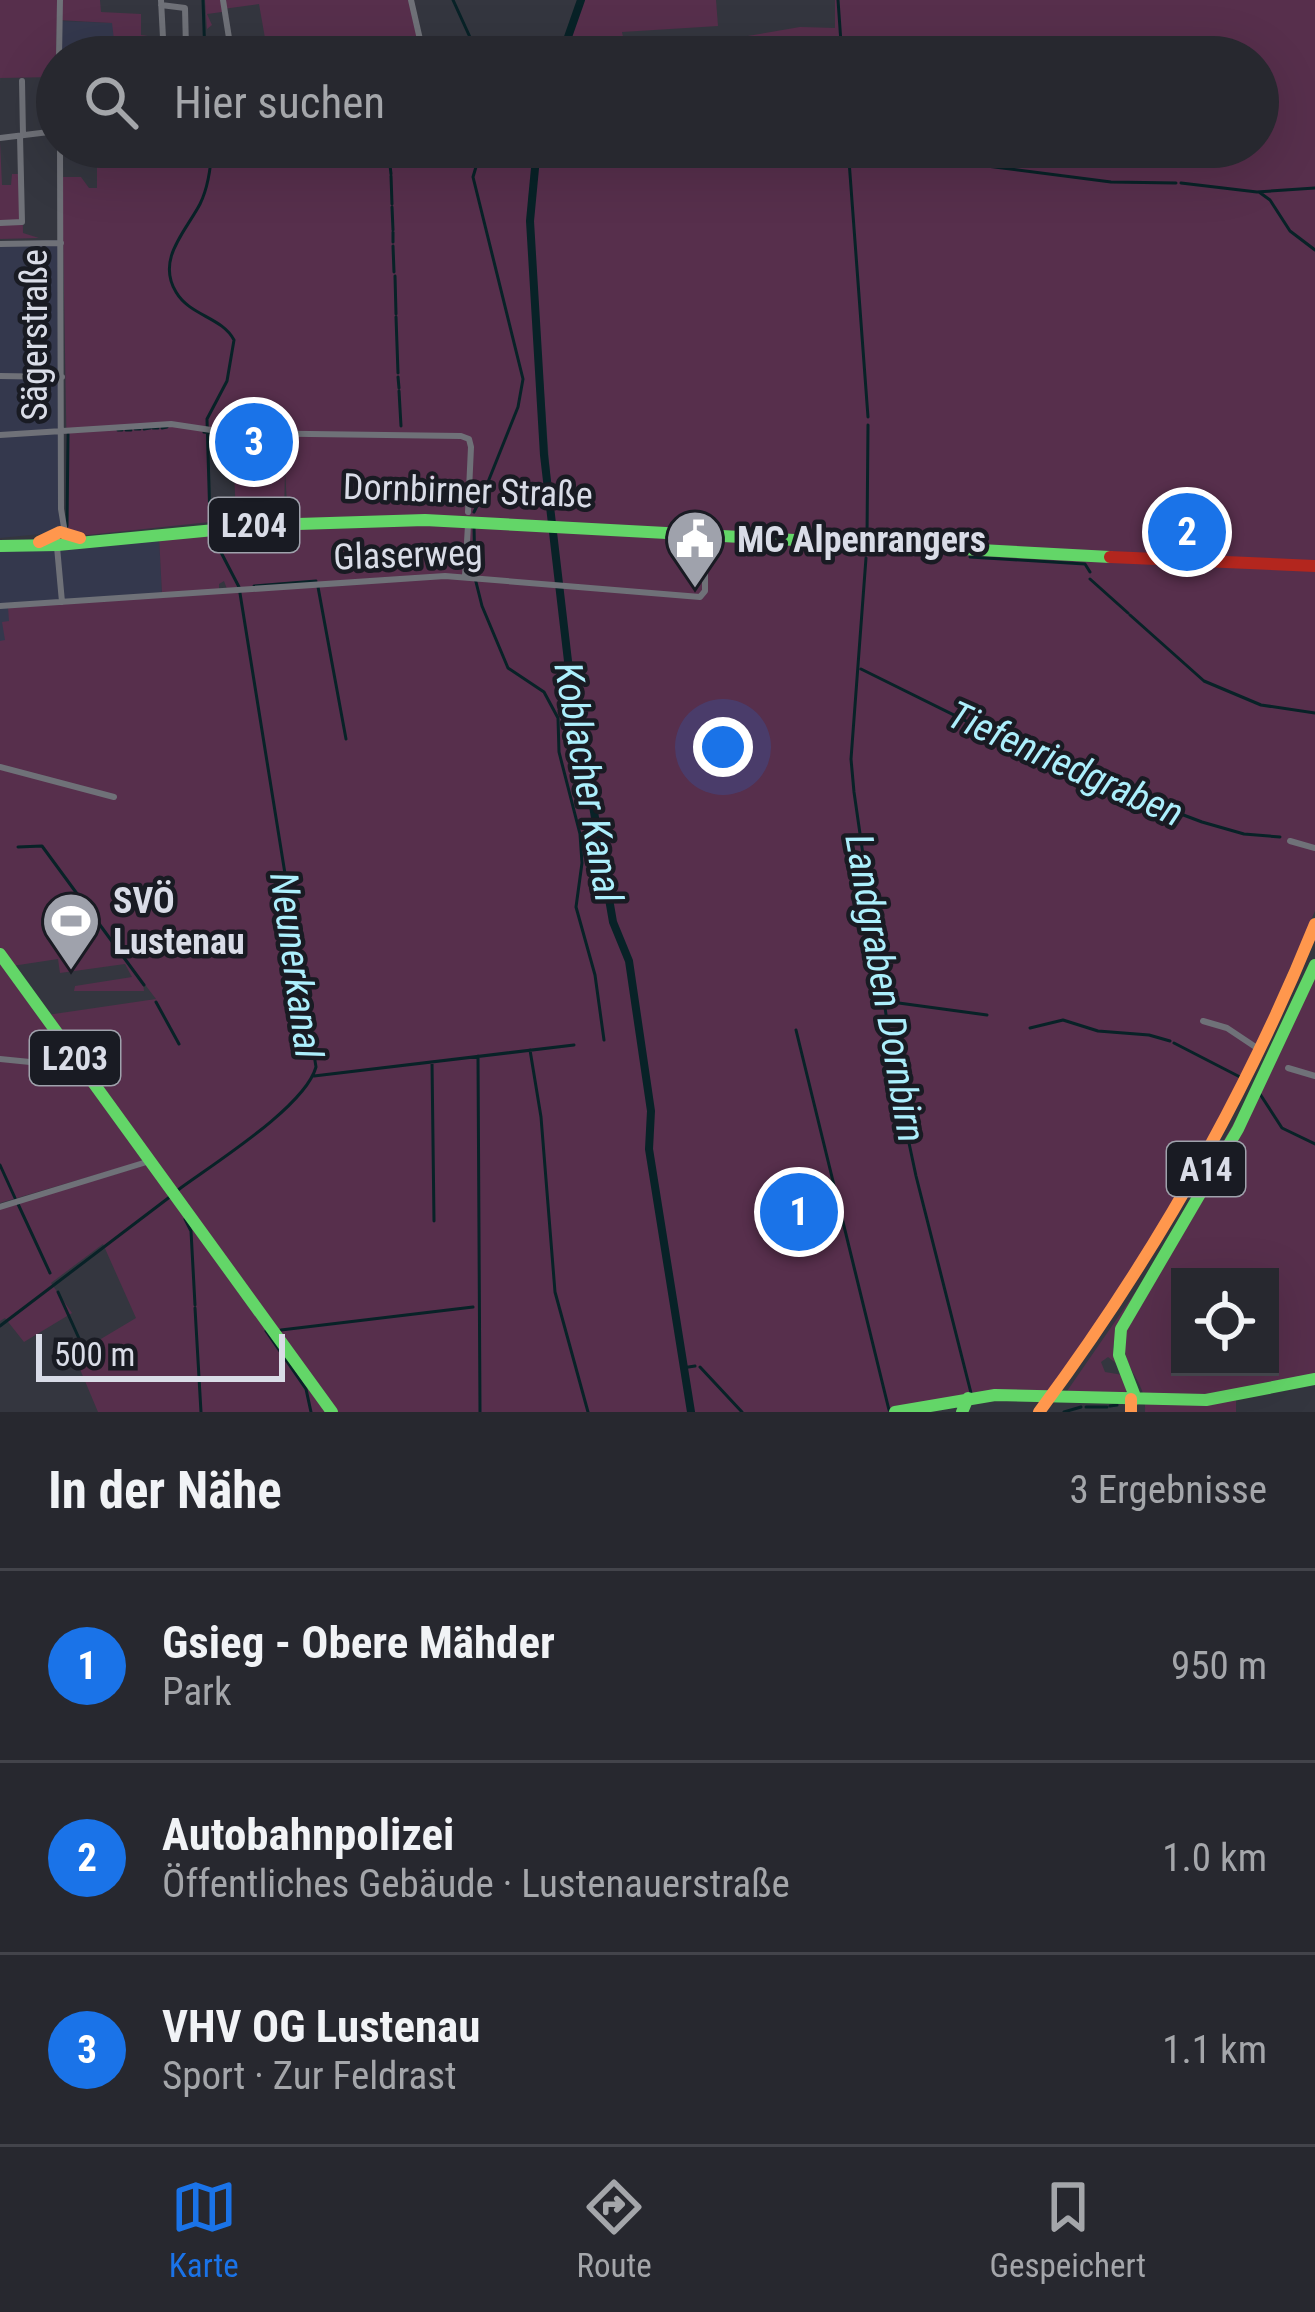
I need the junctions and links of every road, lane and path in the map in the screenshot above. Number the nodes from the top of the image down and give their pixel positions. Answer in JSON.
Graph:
{"nodes":[{"id":1,"x":60,"y":0,"type":"edge"},
{"id":2,"x":224,"y":0,"type":"edge"},
{"id":3,"x":411,"y":0,"type":"edge"},
{"id":4,"x":161,"y":3,"type":"edge"},
{"id":5,"x":59,"y":36,"type":"edge"},
{"id":6,"x":163,"y":36,"type":"edge"},
{"id":7,"x":186,"y":36,"type":"edge"},
{"id":8,"x":229,"y":36,"type":"edge"},
{"id":9,"x":419,"y":36,"type":"edge"},
{"id":10,"x":22,"y":81,"type":"dead end"},
{"id":11,"x":36,"y":134,"type":"edge"},
{"id":12,"x":21,"y":136,"type":"junction"},
{"id":13,"x":0,"y":138,"type":"edge"},
{"id":14,"x":60,"y":168,"type":"edge"},
{"id":15,"x":0,"y":223,"type":"edge"},
{"id":16,"x":61,"y":243,"type":"junction"},
{"id":17,"x":0,"y":244,"type":"edge"},
{"id":18,"x":0,"y":376,"type":"edge"},
{"id":19,"x":62,"y":377,"type":"junction"},
{"id":20,"x":62,"y":431,"type":"junction"},
{"id":21,"x":0,"y":435,"type":"edge"},
{"id":22,"x":469,"y":512,"type":"dead end"},
{"id":23,"x":468,"y":524,"type":"dead end"},
{"id":24,"x":705,"y":533,"type":"junction"},
{"id":25,"x":61,"y":540,"type":"junction"},
{"id":26,"x":0,"y":546,"type":"edge"},
{"id":27,"x":1315,"y":563,"type":"edge"},
{"id":28,"x":465,"y":576,"type":"junction"},
{"id":29,"x":62,"y":602,"type":"junction"},
{"id":30,"x":0,"y":606,"type":"edge"},
{"id":31,"x":0,"y":767,"type":"edge"},
{"id":32,"x":114,"y":797,"type":"dead end"},
{"id":33,"x":1290,"y":841,"type":"dead end"},
{"id":34,"x":1315,"y":848,"type":"edge"},
{"id":35,"x":1315,"y":924,"type":"edge"},
{"id":36,"x":1315,"y":941,"type":"edge"},
{"id":37,"x":0,"y":954,"type":"edge"},
{"id":38,"x":1315,"y":965,"type":"edge"},
{"id":39,"x":1203,"y":1021,"type":"dead end"},
{"id":40,"x":1265,"y":1053,"type":"junction"},
{"id":41,"x":0,"y":1060,"type":"edge"},
{"id":42,"x":82,"y":1066,"type":"junction"},
{"id":43,"x":1288,"y":1068,"type":"dead end"},
{"id":44,"x":1315,"y":1076,"type":"edge"},
{"id":45,"x":151,"y":1162,"type":"junction"},
{"id":46,"x":0,"y":1207,"type":"edge"},
{"id":47,"x":1315,"y":1379,"type":"edge"},
{"id":48,"x":1054,"y":1402,"type":"edge"},
{"id":49,"x":1133,"y":1402,"type":"edge"},
{"id":50,"x":964,"y":1403,"type":"edge"},
{"id":51,"x":332,"y":1412,"type":"edge"},
{"id":52,"x":895,"y":1412,"type":"edge"}],
"edges":[{"from":1,"to":5,"type":"street"},
{"from":2,"to":8,"type":"street"},
{"from":3,"to":9,"type":"street"},
{"from":4,"to":6,"type":"street"},
{"from":4,"to":7,"type":"street"},
{"from":10,"to":12,"type":"street"},
{"from":11,"to":12,"type":"street"},
{"from":12,"to":13,"type":"street"},
{"from":12,"to":15,"type":"street"},
{"from":14,"to":16,"type":"street","name":"Sägerstraße"},
{"from":16,"to":17,"type":"street"},
{"from":16,"to":19,"type":"street","name":"Sägerstraße"},
{"from":18,"to":19,"type":"street"},
{"from":19,"to":20,"type":"street","name":"Sägerstraße"},
{"from":20,"to":21,"type":"street"},
{"from":20,"to":22,"type":"street"},
{"from":20,"to":25,"type":"street","name":"Sägerstraße"},
{"from":23,"to":28,"type":"street"},
{"from":24,"to":25,"type":"main road","name":"Dornbirner Straße","number":"L204"},
{"from":24,"to":27,"type":"main road","name":"Dornbirner Straße","number":"L204"},
{"from":24,"to":28,"type":"street","name":"Glaserweg"},
{"from":25,"to":26,"type":"main road","name":"Dornbirner Straße","number":"L204"},
{"from":25,"to":29,"type":"street"},
{"from":28,"to":29,"type":"street","name":"Glaserweg"},
{"from":29,"to":30,"type":"street","name":"Glaserweg"},
{"from":31,"to":32,"type":"street"},
{"from":33,"to":34,"type":"street"},
{"from":35,"to":40,"type":"main road","number":"A14"},
{"from":36,"to":40,"type":"main road","number":"A14"},
{"from":37,"to":42,"type":"main road","number":"L203"},
{"from":38,"to":40,"type":"main road"},
{"from":39,"to":40,"type":"street"},
{"from":40,"to":48,"type":"main road","number":"A14"},
{"from":40,"to":48,"type":"main road","number":"A14"},
{"from":40,"to":49,"type":"main road"},
{"from":41,"to":42,"type":"street"},
{"from":42,"to":45,"type":"main road","number":"L203"},
{"from":43,"to":44,"type":"street"},
{"from":45,"to":46,"type":"street"},
{"from":45,"to":51,"type":"main road","number":"L203"},
{"from":47,"to":49,"type":"main road"},
{"from":49,"to":50,"type":"main road"},
{"from":50,"to":52,"type":"main road"}]}
